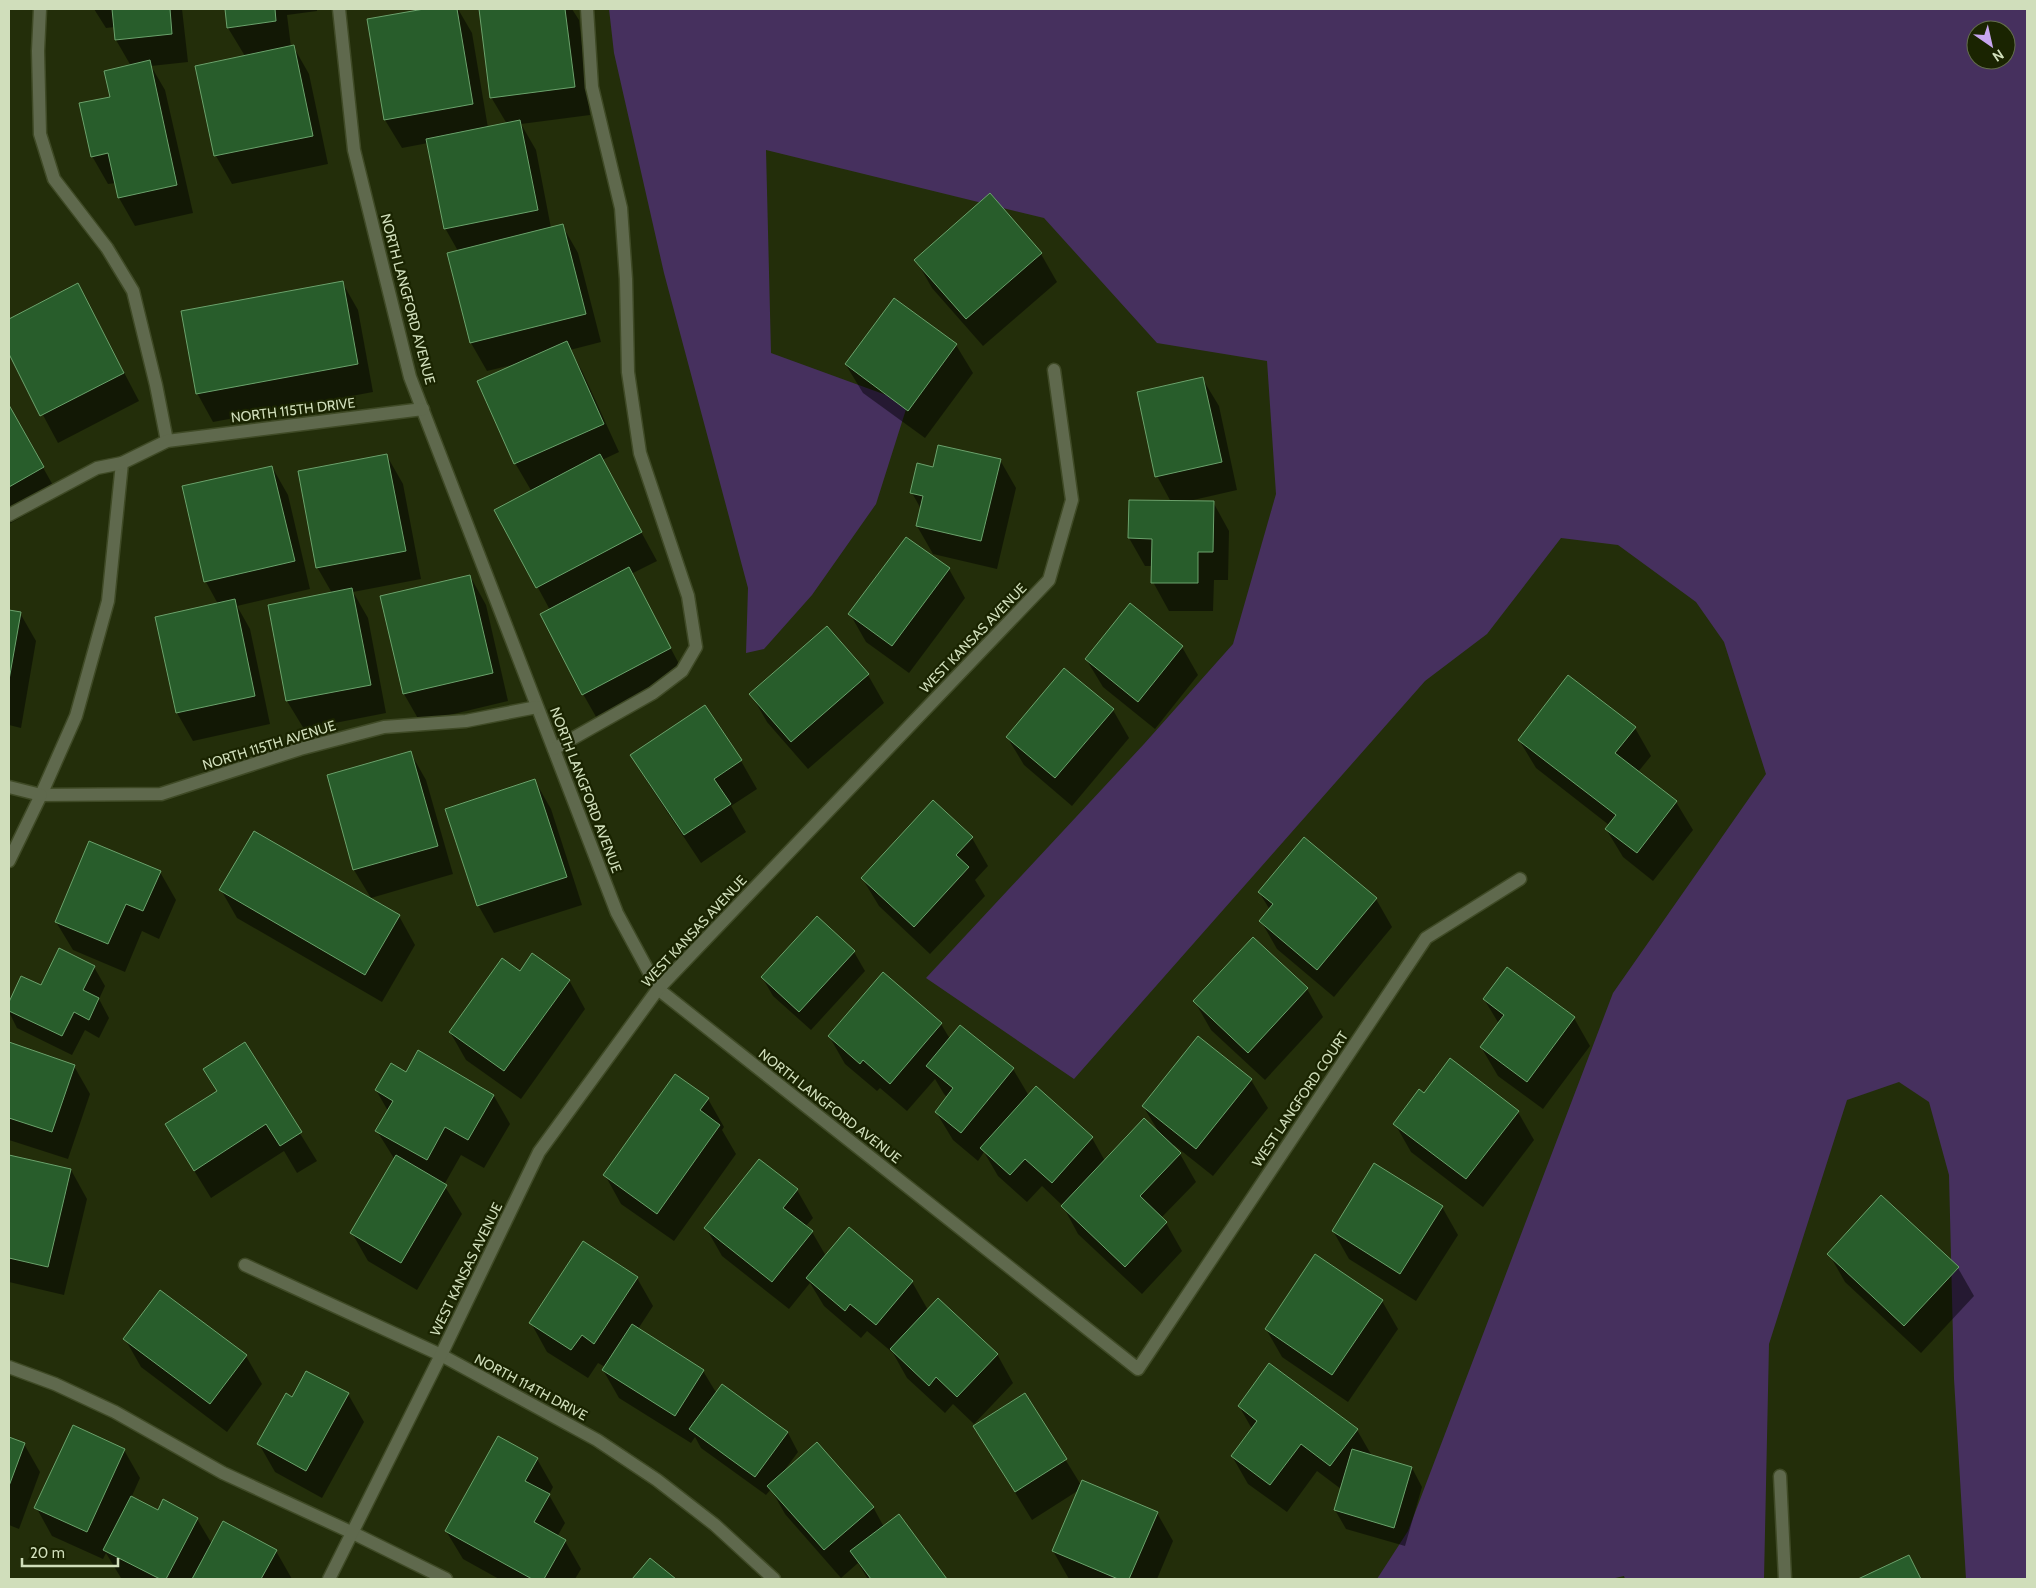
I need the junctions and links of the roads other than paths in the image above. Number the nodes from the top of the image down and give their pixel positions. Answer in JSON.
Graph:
{"nodes":[{"id":1,"x":40,"y":9,"type":"edge"},
{"id":2,"x":339,"y":9,"type":"edge"},
{"id":3,"x":587,"y":9,"type":"edge"},
{"id":4,"x":1054,"y":370,"type":"dead end"},
{"id":5,"x":423,"y":409,"type":"junction"},
{"id":6,"x":167,"y":440,"type":"junction"},
{"id":7,"x":122,"y":462,"type":"junction"},
{"id":8,"x":9,"y":515,"type":"edge"},
{"id":9,"x":538,"y":706,"type":"junction"},
{"id":10,"x":554,"y":749,"type":"junction"},
{"id":11,"x":9,"y":787,"type":"edge"},
{"id":12,"x":40,"y":795,"type":"junction"},
{"id":13,"x":9,"y":861,"type":"edge"},
{"id":14,"x":1520,"y":879,"type":"dead end"},
{"id":15,"x":658,"y":989,"type":"junction"},
{"id":16,"x":245,"y":1265,"type":"dead end"},
{"id":17,"x":441,"y":1355,"type":"junction"},
{"id":18,"x":9,"y":1367,"type":"edge"},
{"id":19,"x":1138,"y":1369,"type":"joint"},
{"id":20,"x":1780,"y":1476,"type":"dead end"},
{"id":21,"x":353,"y":1534,"type":"junction"},
{"id":22,"x":329,"y":1579,"type":"edge"},
{"id":23,"x":446,"y":1579,"type":"edge"},
{"id":24,"x":774,"y":1579,"type":"edge"},
{"id":25,"x":1785,"y":1579,"type":"edge"}],
"edges":[{"from":1,"to":6,"type":"street"},
{"from":2,"to":5,"type":"street","name":"NORTH LANGFORD AVENUE"},
{"from":3,"to":10,"type":"street"},
{"from":4,"to":15,"type":"street","name":"WEST KANSAS AVENUE"},
{"from":5,"to":6,"type":"street","name":"NORTH 115TH DRIVE"},
{"from":5,"to":9,"type":"street","name":"NORTH LANGFORD AVENUE"},
{"from":6,"to":7,"type":"street","name":"NORTH 115TH DRIVE"},
{"from":7,"to":8,"type":"street","name":"NORTH 115TH DRIVE"},
{"from":7,"to":12,"type":"street"},
{"from":9,"to":10,"type":"street","name":"NORTH LANGFORD AVENUE"},
{"from":9,"to":12,"type":"street","name":"NORTH 115TH AVENUE"},
{"from":10,"to":15,"type":"street","name":"NORTH LANGFORD AVENUE"},
{"from":11,"to":12,"type":"street","name":"NORTH 115TH AVENUE"},
{"from":12,"to":13,"type":"street"},
{"from":14,"to":19,"type":"street","name":"WEST LANGFORD COURT"},
{"from":15,"to":17,"type":"street","name":"WEST KANSAS AVENUE"},
{"from":15,"to":19,"type":"street","name":"NORTH LANGFORD AVENUE"},
{"from":16,"to":17,"type":"street","name":"NORTH 114TH DRIVE"},
{"from":17,"to":21,"type":"street","name":"WEST KANSAS AVENUE"},
{"from":17,"to":24,"type":"street","name":"NORTH 114TH DRIVE"},
{"from":18,"to":21,"type":"street"},
{"from":20,"to":25,"type":"street"},
{"from":21,"to":22,"type":"street","name":"WEST KANSAS AVENUE"},
{"from":21,"to":23,"type":"street"}]}
